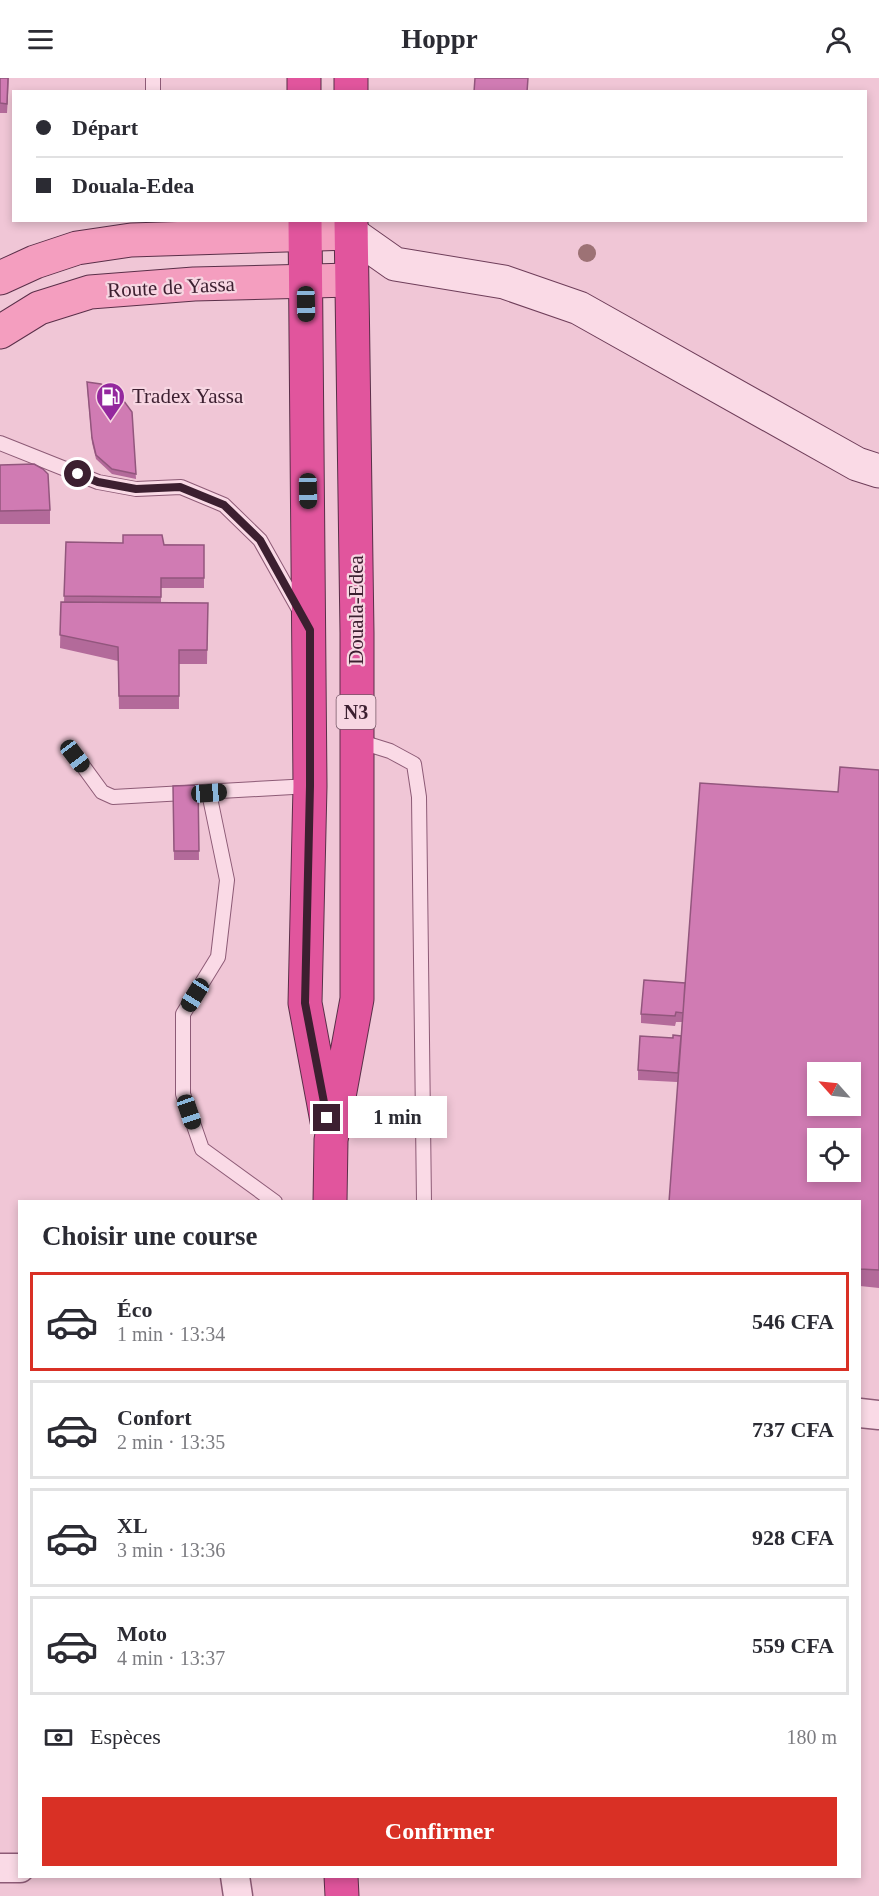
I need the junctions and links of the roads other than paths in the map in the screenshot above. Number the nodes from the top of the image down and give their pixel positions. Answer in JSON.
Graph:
{"nodes":[{"id":1,"x":305,"y":227,"type":"edge"},
{"id":2,"x":351,"y":227,"type":"edge"},
{"id":3,"x":394,"y":264,"type":"junction"},
{"id":4,"x":0,"y":278,"type":"edge"},
{"id":5,"x":351,"y":280,"type":"junction"},
{"id":6,"x":305,"y":281,"type":"junction"},
{"id":7,"x":0,"y":332,"type":"edge"},
{"id":8,"x":0,"y":442,"type":"edge"},
{"id":9,"x":879,"y":471,"type":"edge"},
{"id":10,"x":310,"y":630,"type":"junction"},
{"id":11,"x":356,"y":740,"type":"junction"},
{"id":12,"x":75,"y":756,"type":"dead end"},
{"id":13,"x":310,"y":786,"type":"junction"},
{"id":14,"x":209,"y":793,"type":"junction"},
{"id":15,"x":331,"y":1140,"type":"junction"},
{"id":16,"x":272,"y":1200,"type":"edge"},
{"id":17,"x":330,"y":1200,"type":"edge"},
{"id":18,"x":424,"y":1200,"type":"edge"},
{"id":19,"x":861,"y":1413,"type":"edge"},
{"id":20,"x":879,"y":1415,"type":"edge"},
{"id":21,"x":0,"y":1868,"type":"edge"},
{"id":22,"x":18,"y":1868,"type":"edge"},
{"id":23,"x":236,"y":1878,"type":"edge"},
{"id":24,"x":341,"y":1878,"type":"edge"},
{"id":25,"x":238,"y":1896,"type":"edge"},
{"id":26,"x":342,"y":1896,"type":"edge"}],
"edges":[{"from":1,"to":2,"type":"main road"},
{"from":1,"to":4,"type":"main road"},
{"from":1,"to":6,"type":"highway","name":"Douala-Edea","number":"N3"},
{"from":2,"to":3,"type":"main road"},
{"from":2,"to":5,"type":"highway","name":"Douala-Edea","number":"N3"},
{"from":3,"to":5,"type":"main road"},
{"from":3,"to":9,"type":"main road"},
{"from":5,"to":6,"type":"main road","name":"Route de Yassa"},
{"from":5,"to":11,"type":"highway","name":"Douala-Edea","number":"N3"},
{"from":6,"to":7,"type":"main road","name":"Route de Yassa"},
{"from":6,"to":10,"type":"highway","name":"Douala-Edea","number":"N3"},
{"from":8,"to":10,"type":"lane"},
{"from":10,"to":13,"type":"highway","name":"Douala-Edea","number":"N3"},
{"from":11,"to":15,"type":"highway","name":"Douala-Edea","number":"N3"},
{"from":11,"to":18,"type":"lane"},
{"from":12,"to":14,"type":"lane"},
{"from":13,"to":14,"type":"lane"},
{"from":13,"to":15,"type":"highway","name":"Douala-Edea","number":"N3"},
{"from":14,"to":16,"type":"lane"},
{"from":15,"to":17,"type":"highway","name":"Douala-Edea","number":"N3"},
{"from":19,"to":20,"type":"street"},
{"from":21,"to":22,"type":"street"},
{"from":23,"to":25,"type":"street"},
{"from":24,"to":26,"type":"highway"}]}
